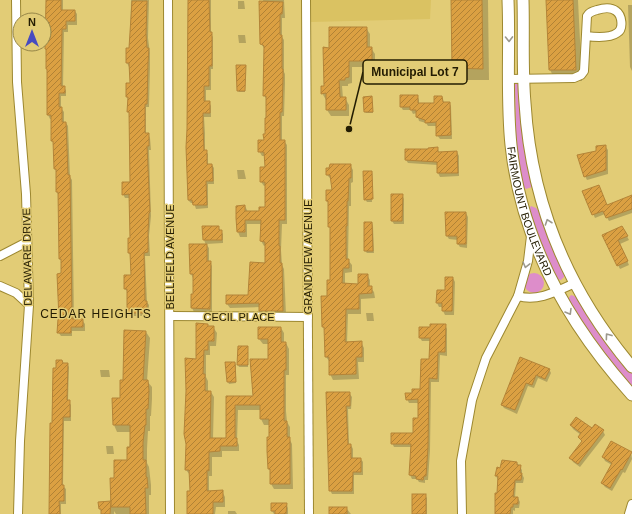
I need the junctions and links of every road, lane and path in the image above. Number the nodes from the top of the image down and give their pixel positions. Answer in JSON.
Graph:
{"nodes":[{"id":1,"x":16,"y":0,"type":"edge"},
{"id":2,"x":168,"y":0,"type":"edge"},
{"id":3,"x":306,"y":0,"type":"edge"},
{"id":4,"x":508,"y":0,"type":"edge"},
{"id":5,"x":523,"y":0,"type":"edge"},
{"id":6,"x":586,"y":36,"type":"junction"},
{"id":7,"x":509,"y":79,"type":"junction"},
{"id":8,"x":524,"y":79,"type":"junction"},
{"id":9,"x":539,"y":193,"type":"junction"},
{"id":10,"x":521,"y":199,"type":"junction"},
{"id":11,"x":532,"y":233,"type":"junction"},
{"id":12,"x":27,"y":242,"type":"junction"},
{"id":13,"x":0,"y":256,"type":"edge"},
{"id":14,"x":575,"y":283,"type":"junction"},
{"id":15,"x":0,"y":286,"type":"edge"},
{"id":16,"x":557,"y":291,"type":"junction"},
{"id":17,"x":518,"y":296,"type":"junction"},
{"id":18,"x":29,"y":305,"type":"junction"},
{"id":19,"x":170,"y":316,"type":"junction"},
{"id":20,"x":308,"y":317,"type":"junction"},
{"id":21,"x":632,"y":367,"type":"edge"},
{"id":22,"x":632,"y":395,"type":"edge"},
{"id":23,"x":632,"y":504,"type":"edge"},
{"id":24,"x":18,"y":514,"type":"edge"},
{"id":25,"x":170,"y":514,"type":"edge"},
{"id":26,"x":309,"y":514,"type":"edge"},
{"id":27,"x":462,"y":514,"type":"edge"},
{"id":28,"x":629,"y":514,"type":"edge"}],
"edges":[{"from":1,"to":12,"type":"street","name":"DELAWARE DRIVE"},
{"from":2,"to":19,"type":"street","name":"BELLFIELD AVENUE"},
{"from":3,"to":20,"type":"street","name":"GRANDVIEW AVENUE"},
{"from":4,"to":7,"type":"main road","name":"FAIRMOUNT BOULEVARD","one_way":true},
{"from":5,"to":8,"type":"main road","name":"FAIRMOUNT BOULEVARD"},
{"from":6,"to":6,"type":"street"},
{"from":6,"to":8,"type":"street"},
{"from":7,"to":8,"type":"street"},
{"from":7,"to":10,"type":"main road","name":"FAIRMOUNT BOULEVARD"},
{"from":8,"to":9,"type":"main road","name":"FAIRMOUNT BOULEVARD"},
{"from":9,"to":10,"type":"main road"},
{"from":14,"to":9,"type":"main road","name":"FAIRMOUNT BOULEVARD","one_way":true},
{"from":10,"to":11,"type":"main road","name":"FAIRMOUNT BOULEVARD"},
{"from":11,"to":16,"type":"main road","name":"FAIRMOUNT BOULEVARD"},
{"from":11,"to":17,"type":"street","one_way":true},
{"from":12,"to":13,"type":"street"},
{"from":12,"to":18,"type":"street","name":"DELAWARE DRIVE"},
{"from":14,"to":16,"type":"street"},
{"from":21,"to":14,"type":"main road","name":"FAIRMOUNT BOULEVARD","one_way":true},
{"from":15,"to":18,"type":"street"},
{"from":16,"to":17,"type":"street"},
{"from":16,"to":22,"type":"main road","name":"FAIRMOUNT BOULEVARD","one_way":true},
{"from":17,"to":27,"type":"street"},
{"from":18,"to":24,"type":"street","name":"DELAWARE DRIVE"},
{"from":19,"to":20,"type":"street","name":"CECIL PLACE"},
{"from":19,"to":25,"type":"street","name":"BELLFIELD AVENUE"},
{"from":20,"to":26,"type":"street","name":"GRANDVIEW AVENUE"},
{"from":23,"to":28,"type":"street"}]}
